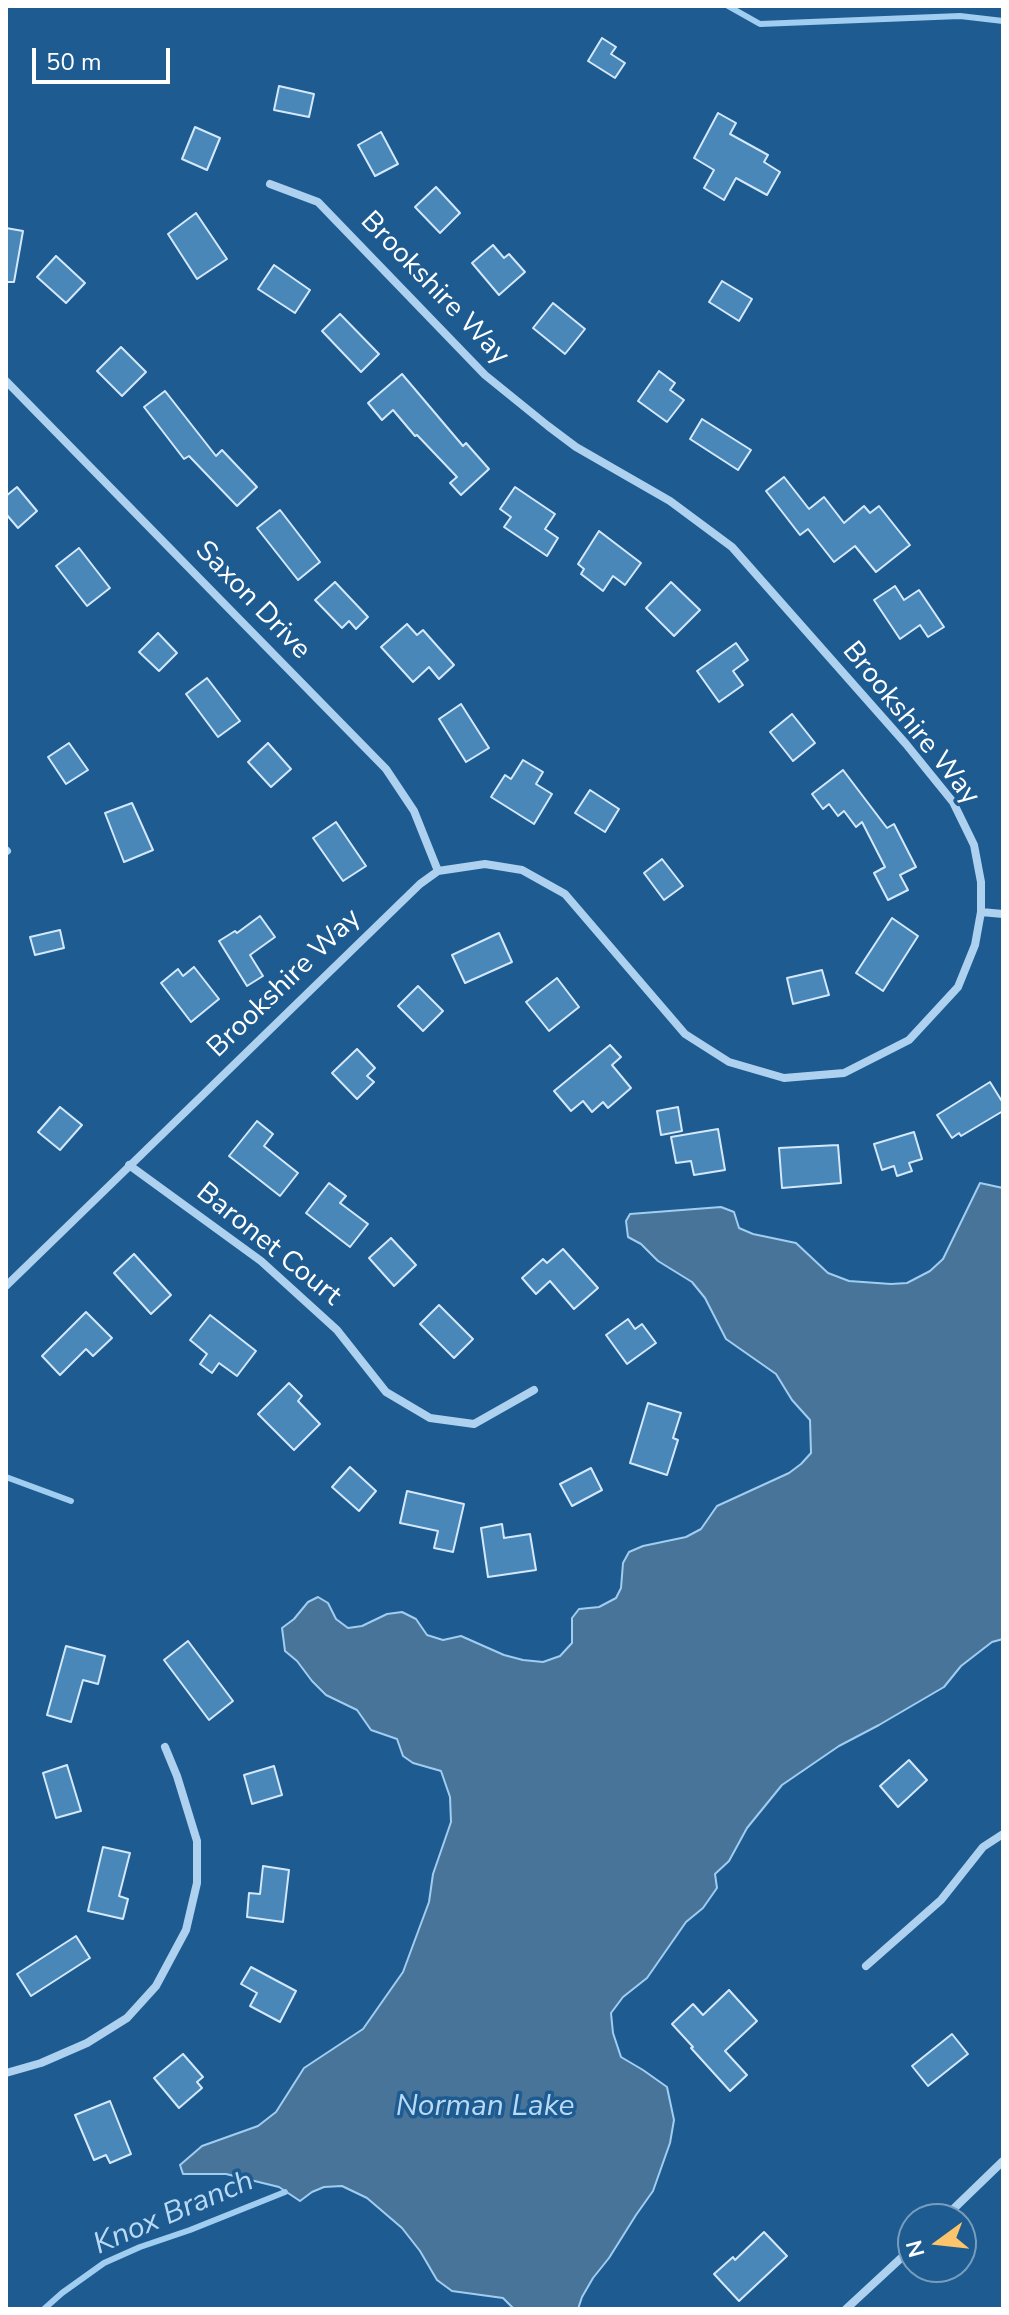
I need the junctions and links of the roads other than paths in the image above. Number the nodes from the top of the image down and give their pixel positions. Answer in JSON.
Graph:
{"nodes":[{"id":1,"x":270,"y":184,"type":"dead end"},
{"id":2,"x":6,"y":381,"type":"edge"},
{"id":3,"x":438,"y":871,"type":"junction"},
{"id":4,"x":981,"y":912,"type":"junction"},
{"id":5,"x":1003,"y":914,"type":"edge"},
{"id":6,"x":129,"y":1165,"type":"junction"},
{"id":7,"x":6,"y":1286,"type":"edge"},
{"id":8,"x":534,"y":1390,"type":"dead end"},
{"id":9,"x":165,"y":1747,"type":"dead end"},
{"id":10,"x":1003,"y":1834,"type":"edge"},
{"id":11,"x":866,"y":1966,"type":"dead end"},
{"id":12,"x":6,"y":2073,"type":"edge"},
{"id":13,"x":1003,"y":2161,"type":"edge"},
{"id":14,"x":960,"y":2203,"type":"edge"},
{"id":15,"x":897,"y":2262,"type":"edge"},
{"id":16,"x":846,"y":2309,"type":"edge"}],
"edges":[{"from":1,"to":4,"type":"street","name":"Brookshire Way"},
{"from":2,"to":3,"type":"street","name":"Saxon Drive"},
{"from":3,"to":4,"type":"street","name":"Brookshire Way"},
{"from":3,"to":6,"type":"street","name":"Brookshire Way"},
{"from":4,"to":5,"type":"street"},
{"from":6,"to":7,"type":"street","name":"Brookshire Way"},
{"from":6,"to":8,"type":"street","name":"Baronet Court"},
{"from":9,"to":12,"type":"street"},
{"from":10,"to":11,"type":"street"},
{"from":13,"to":14,"type":"street"},
{"from":15,"to":16,"type":"street"}]}
